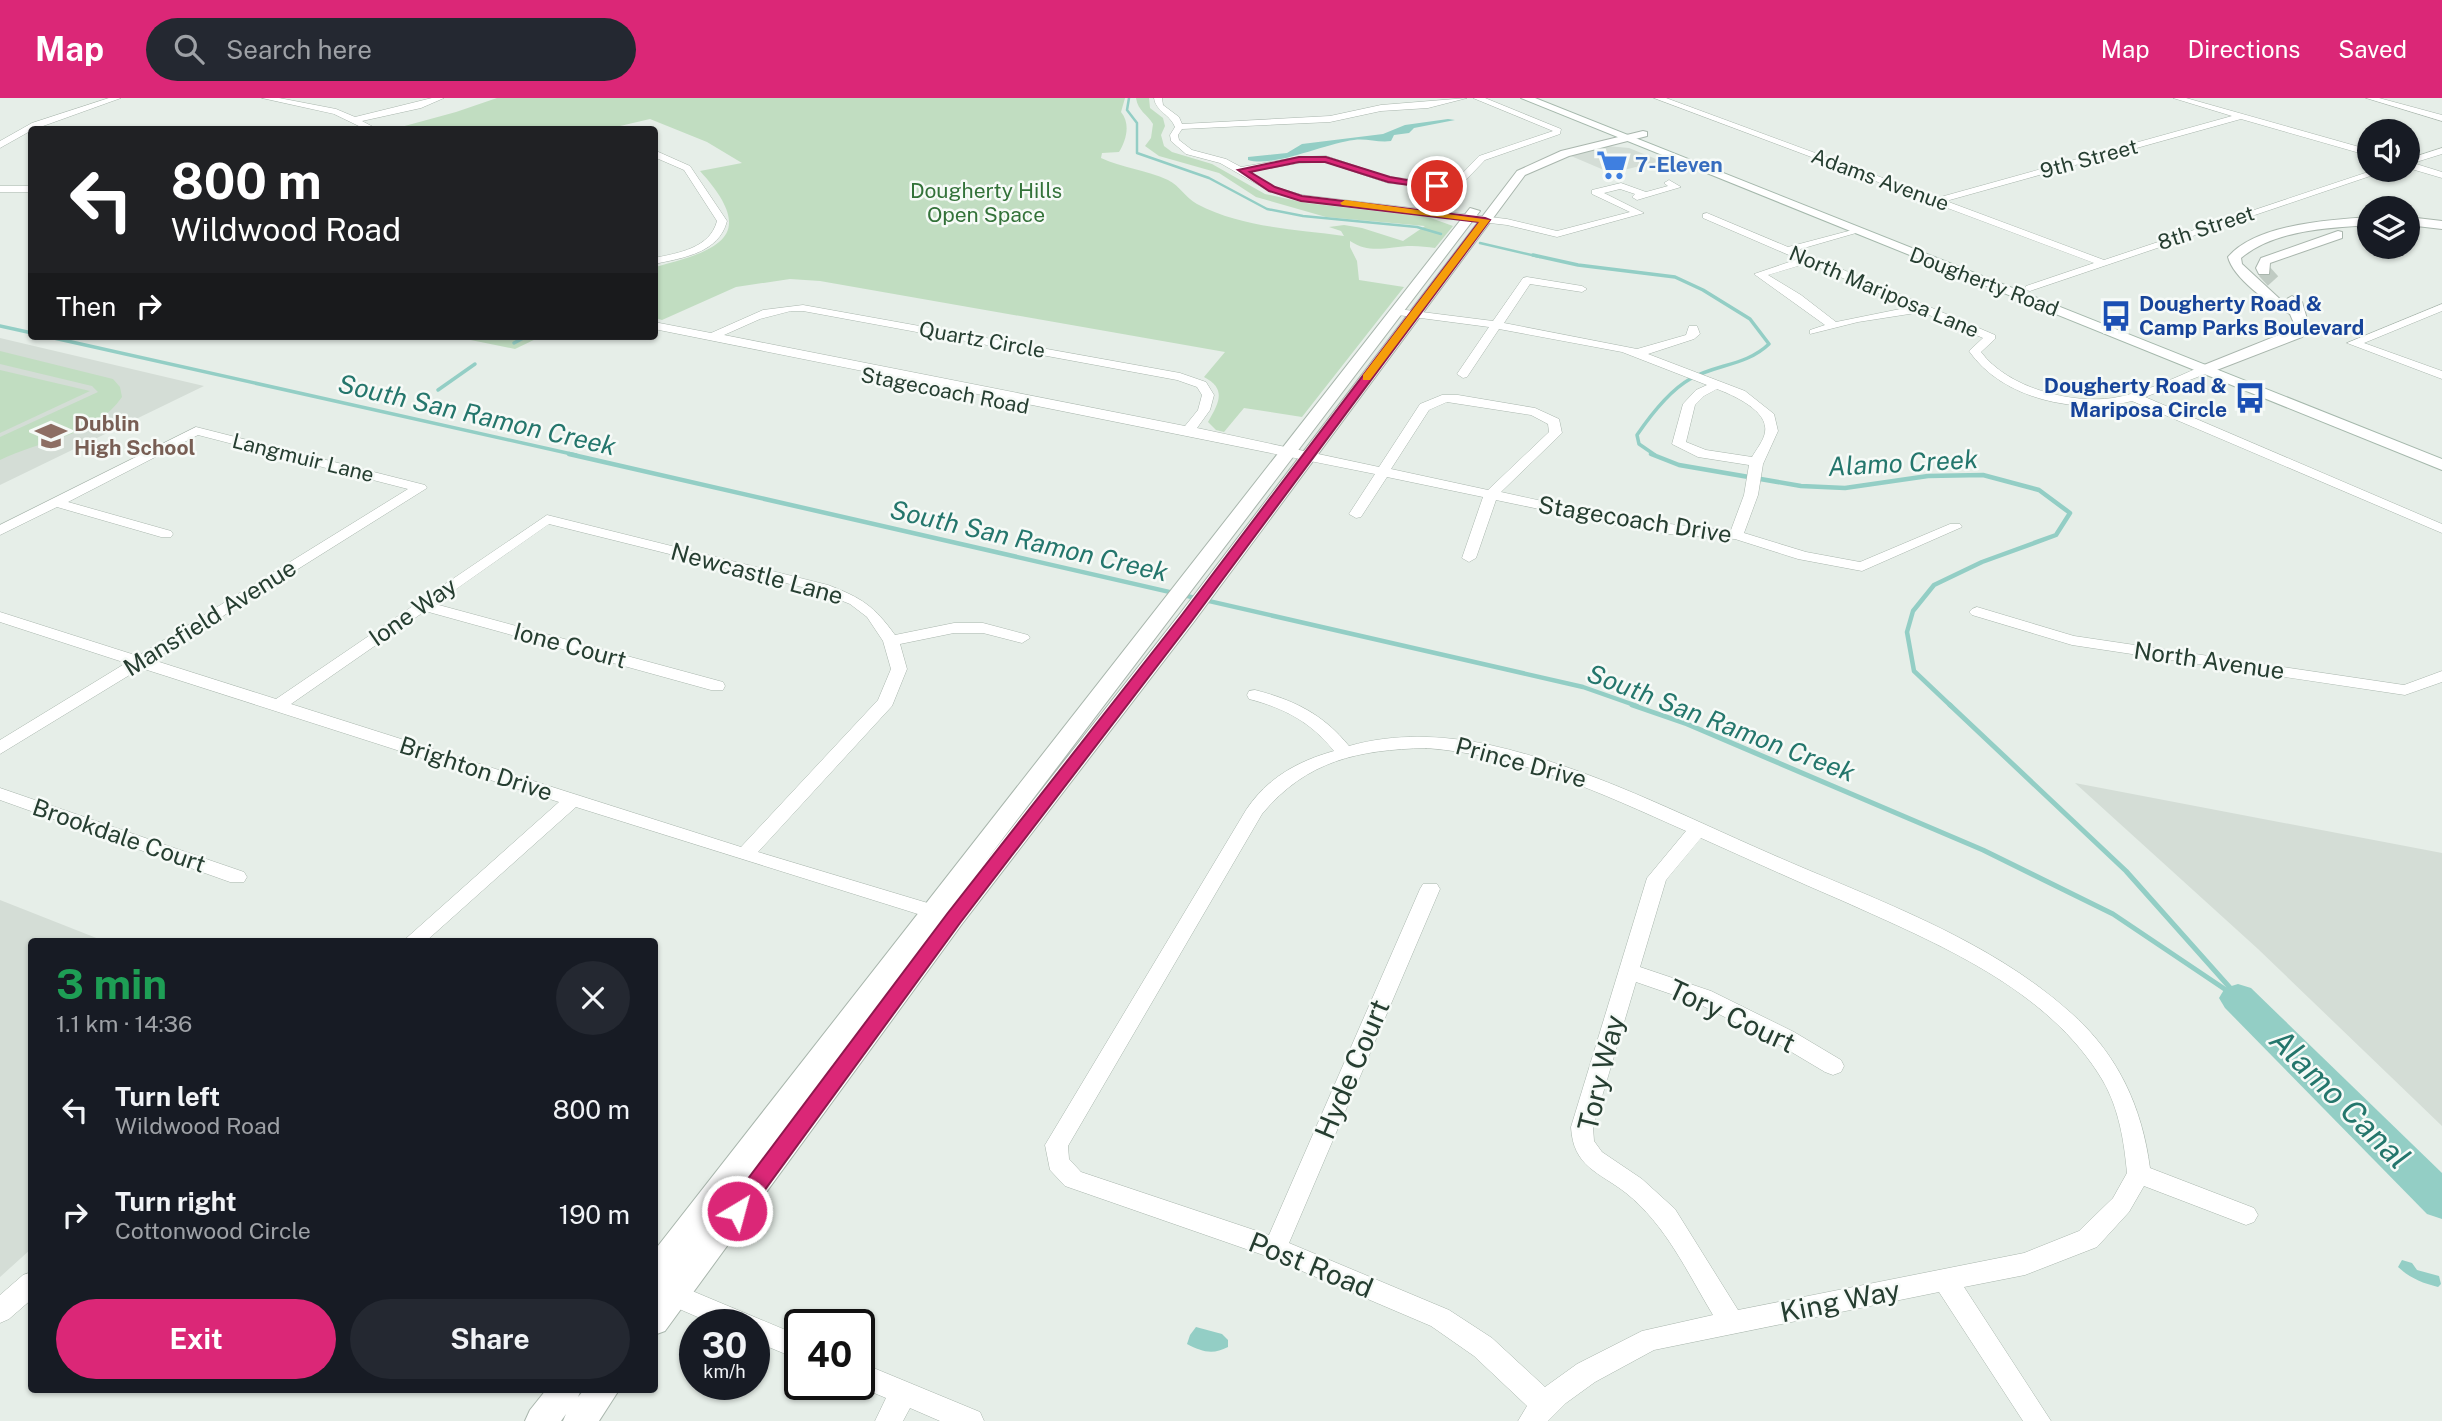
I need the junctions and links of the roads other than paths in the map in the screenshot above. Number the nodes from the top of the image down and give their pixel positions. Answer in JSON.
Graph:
{"nodes":[{"id":1,"x":117,"y":98,"type":"edge"},
{"id":2,"x":266,"y":98,"type":"edge"},
{"id":3,"x":440,"y":98,"type":"edge"},
{"id":4,"x":1158,"y":98,"type":"edge"},
{"id":5,"x":1462,"y":98,"type":"edge"},
{"id":6,"x":1477,"y":98,"type":"edge"},
{"id":7,"x":1526,"y":98,"type":"edge"},
{"id":8,"x":1548,"y":98,"type":"edge"},
{"id":9,"x":1658,"y":98,"type":"edge"},
{"id":10,"x":2177,"y":98,"type":"edge"},
{"id":11,"x":2370,"y":98,"type":"edge"},
{"id":12,"x":2242,"y":116,"type":"junction"},
{"id":13,"x":2442,"y":118,"type":"edge"},
{"id":14,"x":355,"y":120,"type":"junction"},
{"id":15,"x":33,"y":126,"type":"edge"},
{"id":16,"x":366,"y":126,"type":"edge"},
{"id":17,"x":1179,"y":127,"type":"junction"},
{"id":18,"x":28,"y":129,"type":"edge"},
{"id":19,"x":1616,"y":133,"type":"junction"},
{"id":20,"x":1634,"y":133,"type":"junction"},
{"id":21,"x":0,"y":145,"type":"edge"},
{"id":22,"x":2357,"y":149,"type":"edge"},
{"id":23,"x":2442,"y":151,"type":"edge"},
{"id":24,"x":658,"y":155,"type":"edge"},
{"id":25,"x":2420,"y":159,"type":"edge"},
{"id":26,"x":2420,"y":167,"type":"edge"},
{"id":27,"x":1507,"y":169,"type":"dead end"},
{"id":28,"x":1242,"y":170,"type":"junction"},
{"id":29,"x":2442,"y":175,"type":"edge"},
{"id":30,"x":2357,"y":179,"type":"edge"},
{"id":31,"x":1669,"y":183,"type":"dead end"},
{"id":32,"x":0,"y":188,"type":"edge"},
{"id":33,"x":28,"y":189,"type":"edge"},
{"id":34,"x":1646,"y":195,"type":"junction"},
{"id":35,"x":1484,"y":198,"type":"dead end"},
{"id":36,"x":1936,"y":201,"type":"junction"},
{"id":37,"x":1616,"y":202,"type":"junction"},
{"id":38,"x":1707,"y":216,"type":"dead end"},
{"id":39,"x":1469,"y":218,"type":"junction"},
{"id":40,"x":1485,"y":220,"type":"junction"},
{"id":41,"x":2357,"y":223,"type":"edge"},
{"id":42,"x":2420,"y":225,"type":"edge"},
{"id":43,"x":2442,"y":227,"type":"edge"},
{"id":44,"x":1847,"y":228,"type":"junction"},
{"id":45,"x":2357,"y":228,"type":"edge"},
{"id":46,"x":1782,"y":248,"type":"junction"},
{"id":47,"x":658,"y":258,"type":"edge"},
{"id":48,"x":1955,"y":258,"type":"junction"},
{"id":49,"x":1809,"y":259,"type":"junction"},
{"id":50,"x":2101,"y":262,"type":"junction"},
{"id":51,"x":2030,"y":288,"type":"junction"},
{"id":52,"x":1582,"y":289,"type":"dead end"},
{"id":53,"x":2442,"y":307,"type":"edge"},
{"id":54,"x":1923,"y":308,"type":"junction"},
{"id":55,"x":2295,"y":312,"type":"junction"},
{"id":56,"x":1406,"y":314,"type":"junction"},
{"id":57,"x":1497,"y":325,"type":"junction"},
{"id":58,"x":1833,"y":325,"type":"junction"},
{"id":59,"x":658,"y":327,"type":"edge"},
{"id":60,"x":1693,"y":328,"type":"dead end"},
{"id":61,"x":1814,"y":332,"type":"dead end"},
{"id":62,"x":658,"y":334,"type":"edge"},
{"id":63,"x":712,"y":337,"type":"junction"},
{"id":64,"x":742,"y":346,"type":"junction"},
{"id":65,"x":1637,"y":354,"type":"junction"},
{"id":66,"x":2222,"y":363,"type":"junction"},
{"id":67,"x":2203,"y":370,"type":"junction"},
{"id":68,"x":2442,"y":375,"type":"edge"},
{"id":69,"x":1714,"y":384,"type":"junction"},
{"id":70,"x":2133,"y":397,"type":"junction"},
{"id":71,"x":1446,"y":398,"type":"junction"},
{"id":72,"x":1021,"y":401,"type":"junction"},
{"id":73,"x":1188,"y":431,"type":"junction"},
{"id":74,"x":1232,"y":440,"type":"junction"},
{"id":75,"x":2442,"y":450,"type":"edge"},
{"id":76,"x":1289,"y":453,"type":"junction"},
{"id":77,"x":1307,"y":457,"type":"junction"},
{"id":78,"x":1756,"y":464,"type":"junction"},
{"id":79,"x":2442,"y":465,"type":"edge"},
{"id":80,"x":1381,"y":472,"type":"junction"},
{"id":81,"x":420,"y":488,"type":"joint"},
{"id":82,"x":1491,"y":495,"type":"junction"},
{"id":83,"x":54,"y":502,"type":"junction"},
{"id":84,"x":1356,"y":514,"type":"dead end"},
{"id":85,"x":547,"y":519,"type":"joint"},
{"id":86,"x":1955,"y":527,"type":"dead end"},
{"id":87,"x":2442,"y":529,"type":"edge"},
{"id":88,"x":0,"y":531,"type":"edge"},
{"id":89,"x":166,"y":534,"type":"dead end"},
{"id":90,"x":1736,"y":535,"type":"junction"},
{"id":91,"x":1469,"y":558,"type":"dead end"},
{"id":92,"x":424,"y":606,"type":"junction"},
{"id":93,"x":1977,"y":612,"type":"dead end"},
{"id":94,"x":1175,"y":617,"type":"junction"},
{"id":95,"x":8,"y":619,"type":"edge"},
{"id":96,"x":0,"y":630,"type":"edge"},
{"id":97,"x":1022,"y":638,"type":"dead end"},
{"id":98,"x":891,"y":641,"type":"junction"},
{"id":99,"x":139,"y":662,"type":"junction"},
{"id":100,"x":2442,"y":676,"type":"edge"},
{"id":101,"x":717,"y":686,"type":"dead end"},
{"id":102,"x":1255,"y":695,"type":"dead end"},
{"id":103,"x":279,"y":705,"type":"junction"},
{"id":104,"x":0,"y":748,"type":"edge"},
{"id":105,"x":1344,"y":752,"type":"junction"},
{"id":106,"x":0,"y":794,"type":"edge"},
{"id":107,"x":573,"y":800,"type":"junction"},
{"id":108,"x":1698,"y":830,"type":"junction"},
{"id":109,"x":745,"y":855,"type":"junction"},
{"id":110,"x":237,"y":877,"type":"dead end"},
{"id":111,"x":1430,"y":889,"type":"dead end"},
{"id":112,"x":943,"y":915,"type":"junction"},
{"id":113,"x":417,"y":938,"type":"edge"},
{"id":114,"x":1628,"y":971,"type":"junction"},
{"id":115,"x":1832,"y":1066,"type":"dead end"},
{"id":116,"x":1058,"y":1163,"type":"joint"},
{"id":117,"x":2139,"y":1174,"type":"junction"},
{"id":118,"x":2246,"y":1215,"type":"dead end"},
{"id":119,"x":1275,"y":1248,"type":"junction"},
{"id":120,"x":658,"y":1269,"type":"edge"},
{"id":121,"x":1945,"y":1280,"type":"junction"},
{"id":122,"x":28,"y":1286,"type":"edge"},
{"id":123,"x":665,"y":1290,"type":"edge"},
{"id":124,"x":708,"y":1309,"type":"edge"},
{"id":125,"x":658,"y":1310,"type":"edge"},
{"id":126,"x":0,"y":1311,"type":"edge"},
{"id":127,"x":1731,"y":1322,"type":"junction"},
{"id":128,"x":875,"y":1381,"type":"edge"},
{"id":129,"x":563,"y":1393,"type":"edge"},
{"id":130,"x":601,"y":1393,"type":"edge"},
{"id":131,"x":904,"y":1394,"type":"junction"},
{"id":132,"x":1538,"y":1413,"type":"edge"},
{"id":133,"x":541,"y":1421,"type":"edge"},
{"id":134,"x":579,"y":1421,"type":"edge"},
{"id":135,"x":888,"y":1421,"type":"edge"},
{"id":136,"x":971,"y":1421,"type":"edge"},
{"id":137,"x":2038,"y":1421,"type":"edge"}],
"edges":[{"from":1,"to":15,"type":"street"},
{"from":2,"to":14,"type":"street"},
{"from":3,"to":14,"type":"street"},
{"from":4,"to":17,"type":"street"},
{"from":5,"to":17,"type":"street"},
{"from":6,"to":28,"type":"street"},
{"from":7,"to":19,"type":"street","name":"Dougherty Road"},
{"from":8,"to":20,"type":"street","name":"Dougherty Road"},
{"from":9,"to":36,"type":"street","name":"Adams Avenue"},
{"from":10,"to":12,"type":"street"},
{"from":11,"to":13,"type":"street"},
{"from":12,"to":22,"type":"street"},
{"from":12,"to":36,"type":"street","name":"9th Street"},
{"from":14,"to":16,"type":"street"},
{"from":17,"to":28,"type":"street"},
{"from":18,"to":21,"type":"street"},
{"from":19,"to":20,"type":"street","name":"Dougherty Road"},
{"from":19,"to":27,"type":"street"},
{"from":20,"to":40,"type":"street"},
{"from":20,"to":44,"type":"street","name":"Dougherty Road"},
{"from":20,"to":48,"type":"street","name":"Dougherty Road"},
{"from":23,"to":25,"type":"street"},
{"from":24,"to":47,"type":"street"},
{"from":26,"to":29,"type":"street"},
{"from":28,"to":39,"type":"street"},
{"from":30,"to":50,"type":"street","name":"8th Street"},
{"from":31,"to":34,"type":"street"},
{"from":32,"to":33,"type":"street"},
{"from":34,"to":37,"type":"street"},
{"from":34,"to":37,"type":"street"},
{"from":35,"to":39,"type":"street"},
{"from":36,"to":50,"type":"street","name":"Adams Avenue"},
{"from":37,"to":40,"type":"street"},
{"from":38,"to":46,"type":"street","name":"North Mariposa Lane"},
{"from":39,"to":40,"type":"street"},
{"from":39,"to":56,"type":"street"},
{"from":40,"to":56,"type":"street"},
{"from":41,"to":55,"type":"street"},
{"from":42,"to":43,"type":"street"},
{"from":44,"to":46,"type":"street"},
{"from":44,"to":48,"type":"street"},
{"from":44,"to":67,"type":"street","name":"Dougherty Road"},
{"from":45,"to":55,"type":"street"},
{"from":46,"to":49,"type":"street","name":"North Mariposa Lane"},
{"from":48,"to":51,"type":"street","name":"Dougherty Road"},
{"from":49,"to":54,"type":"street","name":"North Mariposa Lane"},
{"from":49,"to":58,"type":"street"},
{"from":50,"to":51,"type":"street","name":"8th Street"},
{"from":51,"to":66,"type":"street","name":"Dougherty Road"},
{"from":52,"to":57,"type":"street"},
{"from":53,"to":68,"type":"street"},
{"from":54,"to":58,"type":"street"},
{"from":54,"to":70,"type":"street","name":"North Mariposa Lane"},
{"from":55,"to":66,"type":"street"},
{"from":56,"to":57,"type":"street"},
{"from":56,"to":76,"type":"street"},
{"from":56,"to":77,"type":"street"},
{"from":57,"to":65,"type":"street"},
{"from":57,"to":71,"type":"street"},
{"from":58,"to":61,"type":"street"},
{"from":59,"to":63,"type":"street","name":"Stagecoach Road"},
{"from":60,"to":65,"type":"street"},
{"from":62,"to":64,"type":"street","name":"Stagecoach Road"},
{"from":63,"to":64,"type":"street","name":"Stagecoach Road"},
{"from":63,"to":73,"type":"street","name":"Quartz Circle"},
{"from":64,"to":72,"type":"street","name":"Stagecoach Road"},
{"from":65,"to":69,"type":"street"},
{"from":66,"to":67,"type":"street"},
{"from":66,"to":75,"type":"street","name":"Dougherty Road"},
{"from":67,"to":70,"type":"street"},
{"from":67,"to":79,"type":"street","name":"Dougherty Road"},
{"from":69,"to":78,"type":"street"},
{"from":69,"to":78,"type":"street"},
{"from":70,"to":87,"type":"street"},
{"from":71,"to":80,"type":"street"},
{"from":71,"to":82,"type":"street"},
{"from":72,"to":73,"type":"street","name":"Stagecoach Road"},
{"from":72,"to":74,"type":"street","name":"Stagecoach Road"},
{"from":73,"to":74,"type":"street","name":"Stagecoach Road"},
{"from":74,"to":76,"type":"street","name":"Stagecoach Road"},
{"from":76,"to":77,"type":"street","name":"Stagecoach Road"},
{"from":76,"to":94,"type":"street"},
{"from":77,"to":80,"type":"street","name":"Stagecoach Drive"},
{"from":77,"to":94,"type":"street"},
{"from":78,"to":90,"type":"street"},
{"from":80,"to":82,"type":"street","name":"Stagecoach Drive"},
{"from":80,"to":84,"type":"street"},
{"from":81,"to":83,"type":"street","name":"Langmuir Lane"},
{"from":81,"to":99,"type":"street","name":"Mansfield Avenue"},
{"from":82,"to":90,"type":"street","name":"Stagecoach Drive"},
{"from":82,"to":91,"type":"street"},
{"from":83,"to":88,"type":"street","name":"Langmuir Lane"},
{"from":83,"to":89,"type":"street"},
{"from":85,"to":92,"type":"street","name":"Ione Way"},
{"from":85,"to":98,"type":"street","name":"Newcastle Lane"},
{"from":86,"to":90,"type":"street","name":"Stagecoach Drive"},
{"from":92,"to":101,"type":"street","name":"Ione Court"},
{"from":92,"to":103,"type":"street","name":"Ione Way"},
{"from":93,"to":100,"type":"street","name":"North Avenue"},
{"from":94,"to":112,"type":"street"},
{"from":95,"to":96,"type":"street"},
{"from":95,"to":99,"type":"street","name":"Brighton Drive"},
{"from":97,"to":98,"type":"street"},
{"from":98,"to":109,"type":"street","name":"Newcastle Lane"},
{"from":99,"to":103,"type":"street","name":"Brighton Drive"},
{"from":99,"to":104,"type":"street","name":"Mansfield Avenue"},
{"from":102,"to":105,"type":"street"},
{"from":103,"to":107,"type":"street","name":"Brighton Drive"},
{"from":105,"to":108,"type":"street","name":"Prince Drive"},
{"from":105,"to":116,"type":"street","name":"Prince Drive"},
{"from":106,"to":110,"type":"street","name":"Brookdale Court"},
{"from":107,"to":109,"type":"street","name":"Brighton Drive"},
{"from":107,"to":113,"type":"street"},
{"from":108,"to":114,"type":"street","name":"Tory Way"},
{"from":108,"to":117,"type":"street","name":"Prince Drive"},
{"from":109,"to":112,"type":"street","name":"Brighton Drive"},
{"from":111,"to":119,"type":"street","name":"Hyde Court"},
{"from":112,"to":120,"type":"street"},
{"from":112,"to":123,"type":"street"},
{"from":114,"to":115,"type":"street","name":"Tory Court"},
{"from":114,"to":127,"type":"street","name":"Tory Way"},
{"from":116,"to":119,"type":"street","name":"Post Road"},
{"from":117,"to":118,"type":"street"},
{"from":117,"to":121,"type":"street","name":"King Way"},
{"from":119,"to":132,"type":"street","name":"Post Road"},
{"from":121,"to":127,"type":"street","name":"King Way"},
{"from":121,"to":137,"type":"street"},
{"from":122,"to":126,"type":"street"},
{"from":123,"to":124,"type":"street"},
{"from":123,"to":125,"type":"street"},
{"from":127,"to":132,"type":"street","name":"King Way"},
{"from":128,"to":131,"type":"street"},
{"from":129,"to":133,"type":"street"},
{"from":130,"to":134,"type":"street"},
{"from":131,"to":135,"type":"street"},
{"from":131,"to":136,"type":"street"}]}
